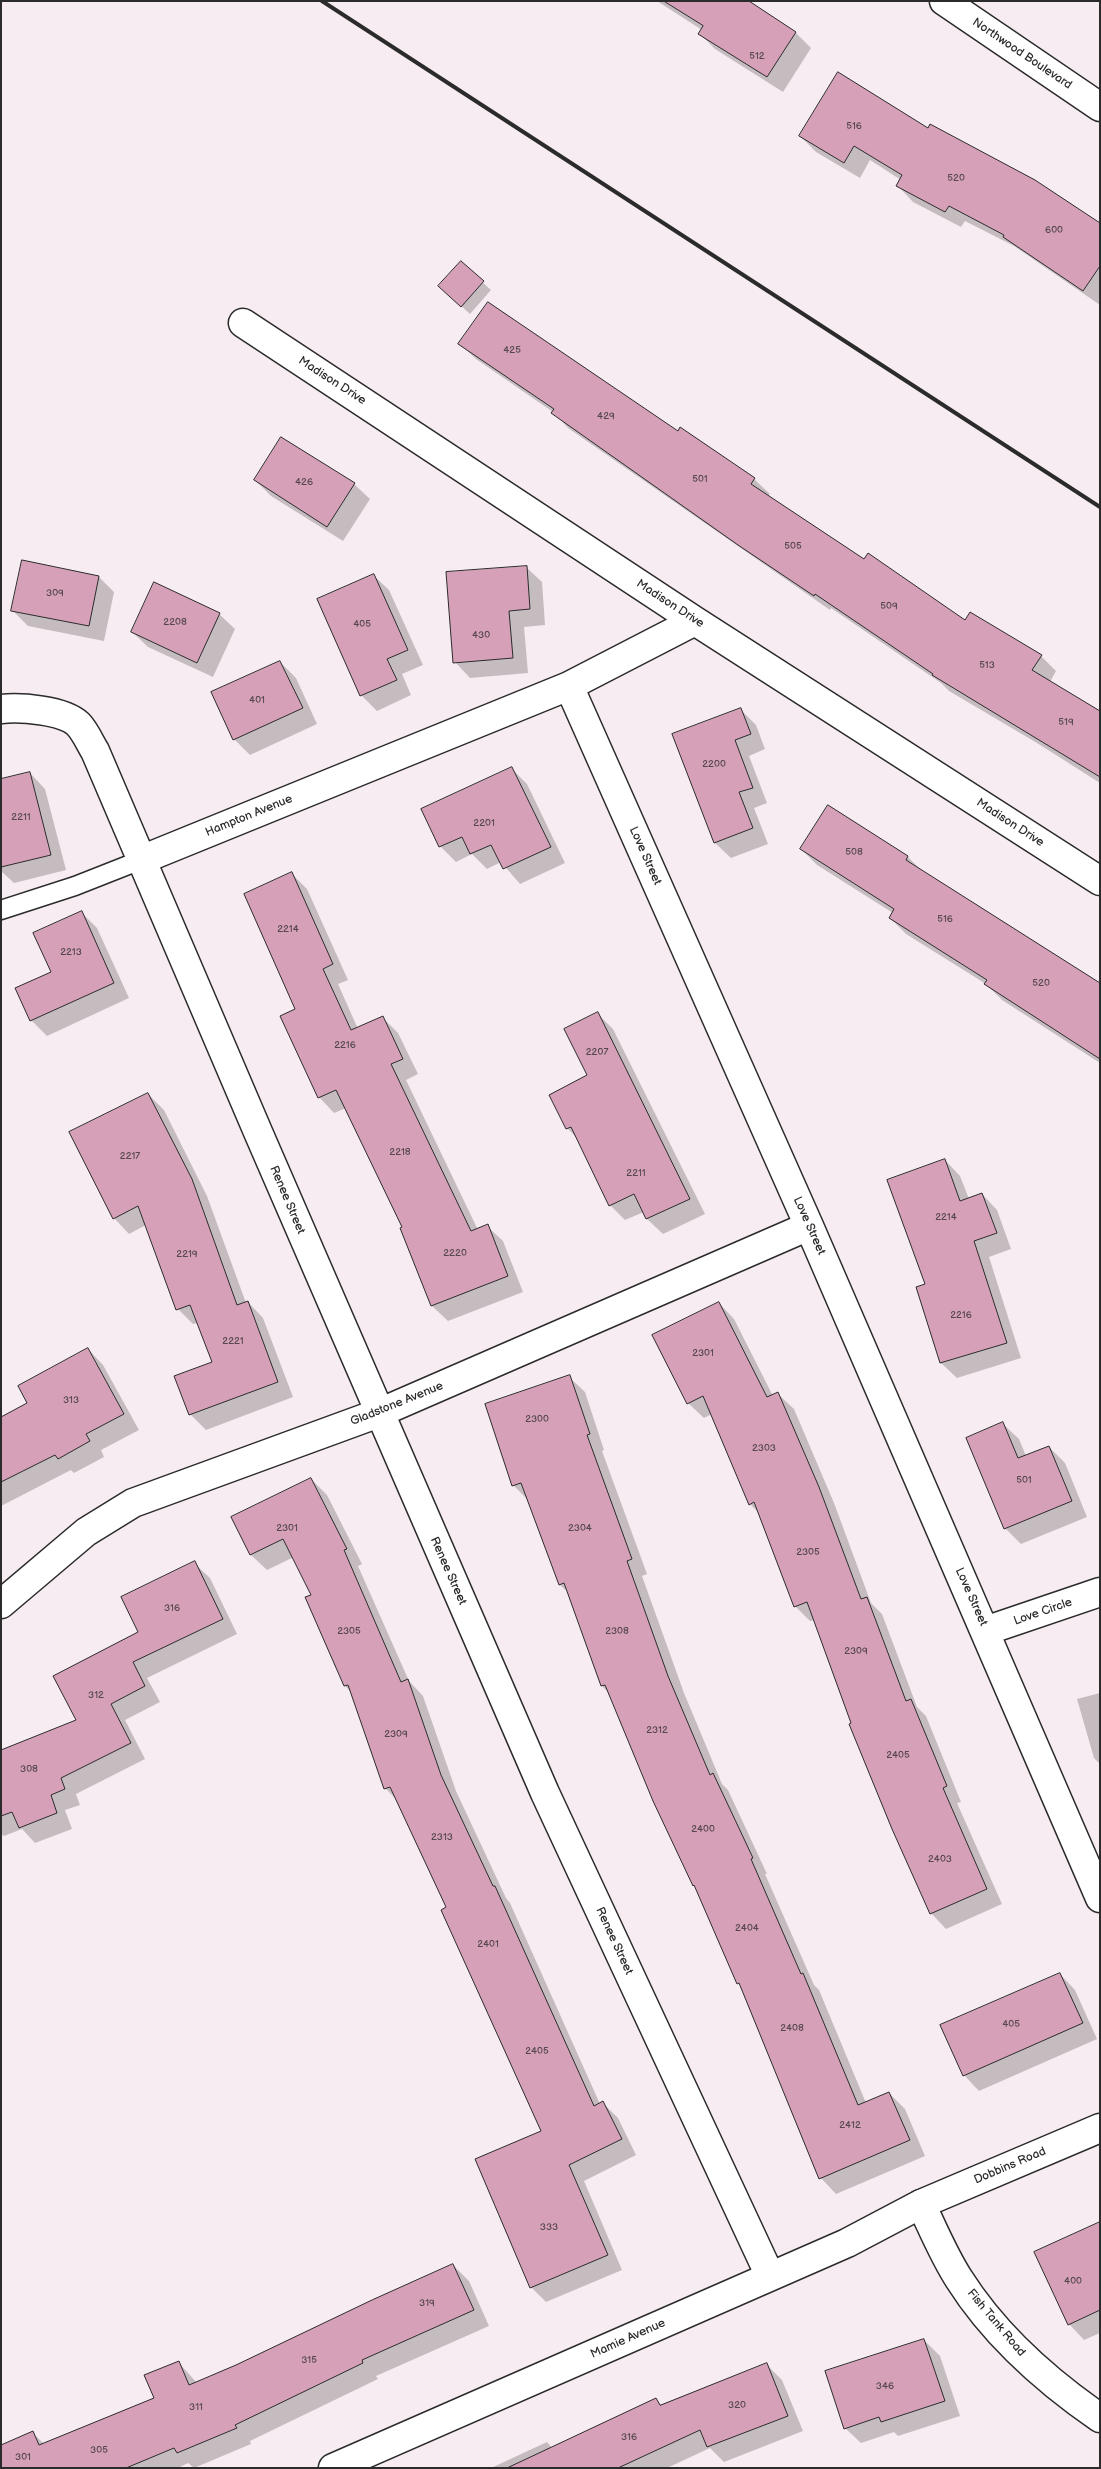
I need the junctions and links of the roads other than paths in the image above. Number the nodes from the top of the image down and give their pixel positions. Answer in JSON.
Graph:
{"nodes":[{"id":1,"x":944,"y":1,"type":"edge"},
{"id":2,"x":1100,"y":107,"type":"edge"},
{"id":3,"x":243,"y":323,"type":"dead end"},
{"id":4,"x":695,"y":621,"type":"junction"},
{"id":5,"x":569,"y":686,"type":"junction"},
{"id":6,"x":1,"y":709,"type":"edge"},
{"id":7,"x":141,"y":860,"type":"junction"},
{"id":8,"x":1100,"y":881,"type":"edge"},
{"id":9,"x":1,"y":910,"type":"edge"},
{"id":10,"x":809,"y":1226,"type":"junction"},
{"id":11,"x":379,"y":1413,"type":"junction"},
{"id":12,"x":1100,"y":1592,"type":"edge"},
{"id":13,"x":1,"y":1604,"type":"edge"},
{"id":14,"x":985,"y":1631,"type":"junction"},
{"id":15,"x":1100,"y":1898,"type":"edge"},
{"id":16,"x":1100,"y":2128,"type":"edge"},
{"id":17,"x":921,"y":2204,"type":"junction"},
{"id":18,"x":770,"y":2276,"type":"junction"},
{"id":19,"x":1100,"y":2418,"type":"edge"},
{"id":20,"x":333,"y":2468,"type":"edge"}],
"edges":[{"from":1,"to":2,"type":"street","name":"Northwood Boulevard"},
{"from":3,"to":4,"type":"street","name":"Madison Drive"},
{"from":4,"to":5,"type":"street"},
{"from":4,"to":8,"type":"street","name":"Madison Drive"},
{"from":5,"to":7,"type":"street","name":"Hampton Avenue"},
{"from":5,"to":10,"type":"street","name":"Love Street"},
{"from":6,"to":7,"type":"street"},
{"from":7,"to":9,"type":"lane"},
{"from":7,"to":11,"type":"street","name":"Renee Street"},
{"from":10,"to":11,"type":"street","name":"Gladstone Avenue"},
{"from":10,"to":14,"type":"street","name":"Love Street"},
{"from":11,"to":13,"type":"street","name":"Gladstone Avenue"},
{"from":11,"to":18,"type":"street","name":"Renee Street"},
{"from":12,"to":14,"type":"street","name":"Love Circle"},
{"from":14,"to":15,"type":"street","name":"Love Street"},
{"from":16,"to":17,"type":"street","name":"Dobbins Road"},
{"from":17,"to":18,"type":"street","name":"Mamie Avenue"},
{"from":17,"to":19,"type":"street","name":"Fish Tank Road"},
{"from":18,"to":20,"type":"street","name":"Mamie Avenue"}]}
